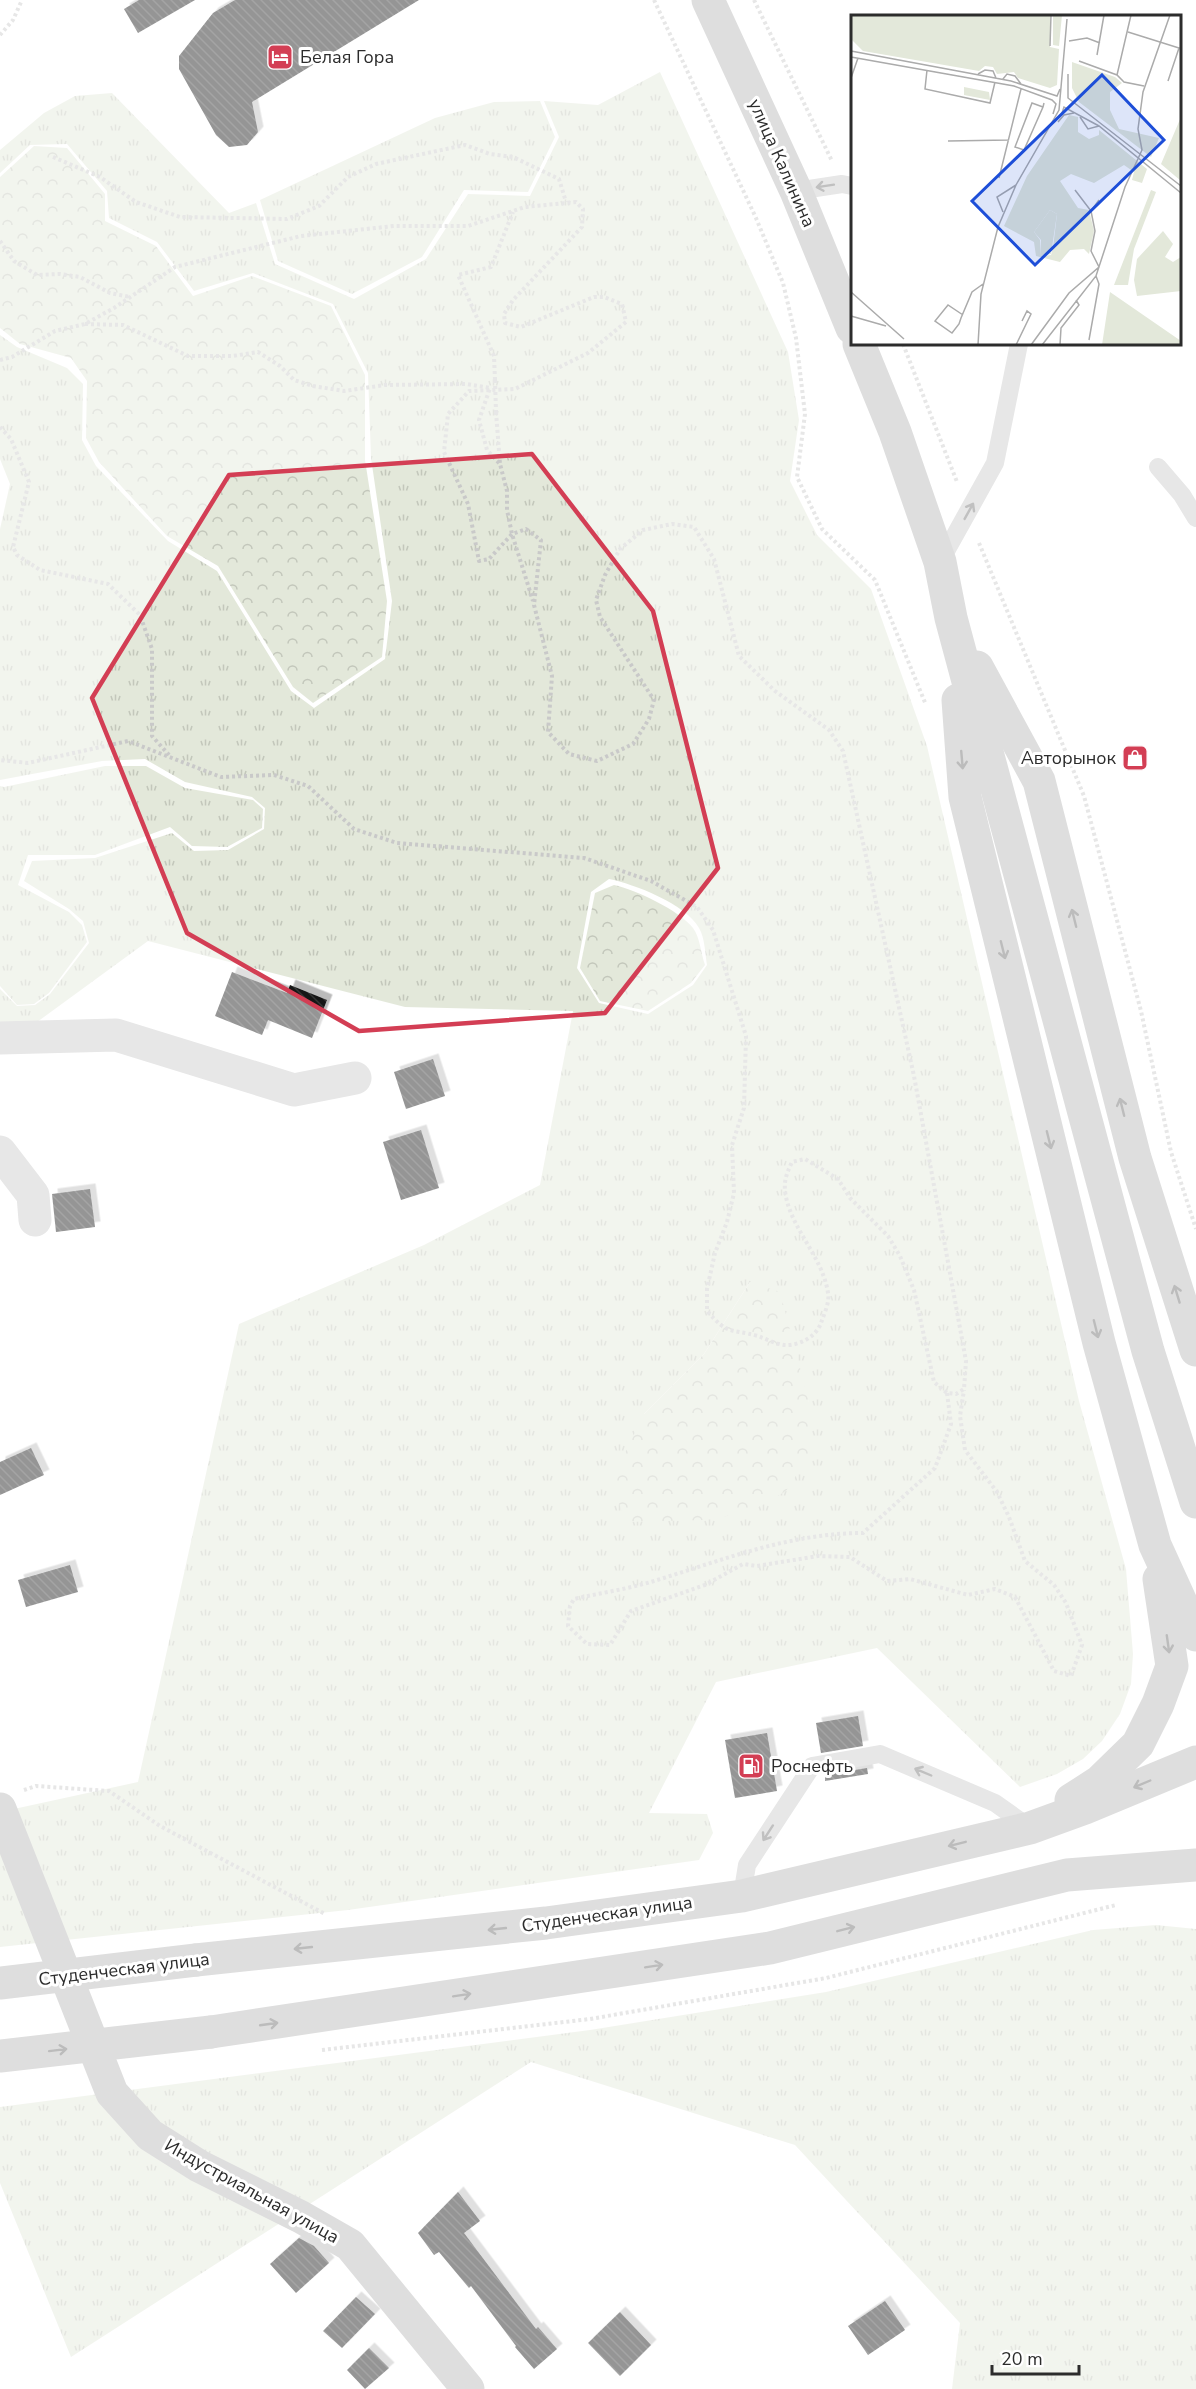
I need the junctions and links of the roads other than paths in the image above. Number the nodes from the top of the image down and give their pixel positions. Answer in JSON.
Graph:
{"nodes":[{"id":1,"x":708,"y":0,"type":"edge"},
{"id":2,"x":847,"y":185,"type":"edge"},
{"id":3,"x":796,"y":191,"type":"junction"},
{"id":4,"x":851,"y":326,"type":"edge"},
{"id":5,"x":859,"y":345,"type":"edge"},
{"id":6,"x":1019,"y":345,"type":"edge"},
{"id":7,"x":1158,"y":467,"type":"dead end"},
{"id":8,"x":1196,"y":518,"type":"edge"},
{"id":9,"x":940,"y":562,"type":"junction"},
{"id":10,"x":951,"y":618,"type":"junction"},
{"id":11,"x":0,"y":1038,"type":"edge"},
{"id":12,"x":355,"y":1078,"type":"dead end"},
{"id":13,"x":0,"y":1152,"type":"edge"},
{"id":14,"x":35,"y":1220,"type":"dead end"},
{"id":15,"x":1196,"y":1350,"type":"edge"},
{"id":16,"x":1196,"y":1502,"type":"edge"},
{"id":17,"x":1155,"y":1545,"type":"junction"},
{"id":18,"x":1196,"y":1635,"type":"edge"},
{"id":19,"x":1196,"y":1762,"type":"edge"},
{"id":20,"x":9,"y":1800,"type":"edge"},
{"id":21,"x":1030,"y":1828,"type":"junction"},
{"id":22,"x":1196,"y":1864,"type":"edge"},
{"id":23,"x":742,"y":1896,"type":"junction"},
{"id":24,"x":0,"y":1983,"type":"edge"},
{"id":25,"x":0,"y":2056,"type":"edge"},
{"id":26,"x":468,"y":2389,"type":"edge"}],
"edges":[{"from":1,"to":3,"type":"main road","name":"улица Калинина"},
{"from":2,"to":3,"type":"lane","one_way":true},
{"from":3,"to":4,"type":"main road","name":"улица Калинина"},
{"from":5,"to":9,"type":"main road"},
{"from":9,"to":6,"type":"lane","one_way":true},
{"from":7,"to":8,"type":"lane"},
{"from":9,"to":10,"type":"main road"},
{"from":15,"to":10,"type":"main road","one_way":true},
{"from":10,"to":16,"type":"main road"},
{"from":10,"to":17,"type":"main road","one_way":true},
{"from":11,"to":12,"type":"street"},
{"from":13,"to":14,"type":"street"},
{"from":17,"to":18,"type":"main road"},
{"from":17,"to":21,"type":"main road","one_way":true},
{"from":19,"to":21,"type":"main road","name":"Студенческая улица","one_way":true},
{"from":20,"to":26,"type":"main road","name":"Индустриальная улица"},
{"from":21,"to":23,"type":"main road","name":"Студенческая улица","one_way":true},
{"from":21,"to":23,"type":"lane","one_way":true},
{"from":25,"to":22,"type":"main road","one_way":true,"bridge":true},
{"from":23,"to":24,"type":"main road","name":"Студенческая улица","one_way":true,"bridge":true}]}
